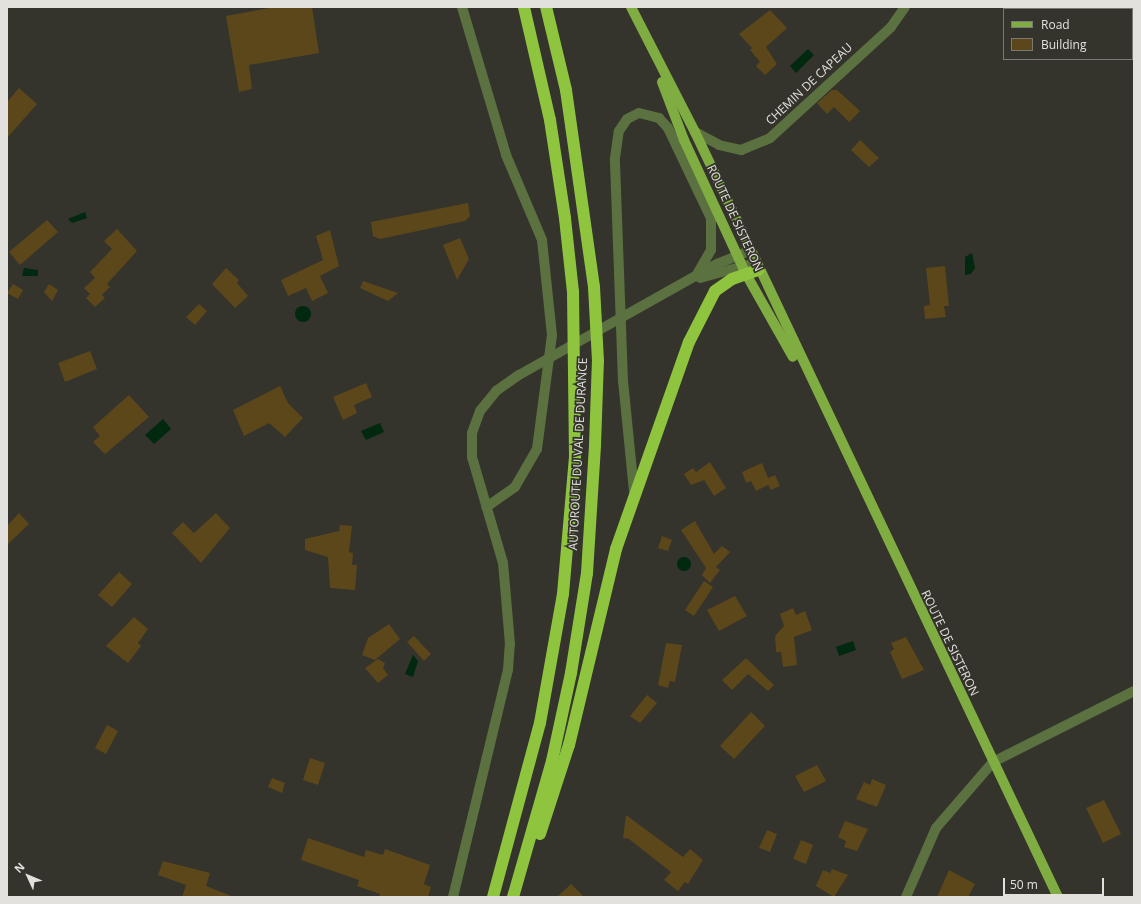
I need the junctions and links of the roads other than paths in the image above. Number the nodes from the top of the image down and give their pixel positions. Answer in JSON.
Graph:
{"nodes":[{"id":1,"x":462,"y":7,"type":"edge"},
{"id":2,"x":524,"y":7,"type":"edge"},
{"id":3,"x":546,"y":7,"type":"edge"},
{"id":4,"x":631,"y":7,"type":"edge"},
{"id":5,"x":905,"y":7,"type":"edge"},
{"id":6,"x":646,"y":39,"type":"junction"},
{"id":7,"x":694,"y":132,"type":"junction"},
{"id":8,"x":749,"y":251,"type":"junction"},
{"id":9,"x":737,"y":255,"type":"junction"},
{"id":10,"x":757,"y":267,"type":"junction"},
{"id":11,"x":745,"y":270,"type":"junction"},
{"id":12,"x":692,"y":280,"type":"junction"},
{"id":13,"x":819,"y":400,"type":"junction"},
{"id":14,"x":634,"y":497,"type":"junction"},
{"id":15,"x":486,"y":507,"type":"junction"},
{"id":16,"x":1134,"y":691,"type":"edge"},
{"id":17,"x":993,"y":762,"type":"junction"},
{"id":18,"x":453,"y":897,"type":"edge"},
{"id":19,"x":493,"y":897,"type":"edge"},
{"id":20,"x":513,"y":897,"type":"edge"},
{"id":21,"x":516,"y":897,"type":"edge"},
{"id":22,"x":906,"y":897,"type":"edge"},
{"id":23,"x":1058,"y":897,"type":"edge"}],
"edges":[{"from":1,"to":15,"type":"street"},
{"from":2,"to":19,"type":"highway","name":"AUTOROUTE DU VAL DE DURANCE"},
{"from":3,"to":20,"type":"highway","name":"AUTOROUTE DU VAL DE DURANCE"},
{"from":4,"to":6,"type":"main road","name":"ROUTE DE SISTERON"},
{"from":5,"to":7,"type":"street","name":"CHEMIN DE CAPEAU"},
{"from":6,"to":7,"type":"main road","name":"ROUTE DE SISTERON"},
{"from":6,"to":9,"type":"main road","name":"ROUTE DE SISTERON"},
{"from":7,"to":8,"type":"main road","name":"ROUTE DE SISTERON"},
{"from":8,"to":9,"type":"street"},
{"from":8,"to":10,"type":"main road","name":"ROUTE DE SISTERON"},
{"from":9,"to":11,"type":"main road","name":"ROUTE DE SISTERON"},
{"from":9,"to":12,"type":"street"},
{"from":10,"to":11,"type":"highway"},
{"from":10,"to":13,"type":"main road","name":"ROUTE DE SISTERON"},
{"from":11,"to":12,"type":"street"},
{"from":11,"to":13,"type":"main road","name":"ROUTE DE SISTERON"},
{"from":11,"to":14,"type":"highway"},
{"from":12,"to":14,"type":"street"},
{"from":12,"to":15,"type":"street"},
{"from":13,"to":17,"type":"main road","name":"ROUTE DE SISTERON"},
{"from":14,"to":21,"type":"highway"},
{"from":15,"to":18,"type":"street"},
{"from":16,"to":17,"type":"street"},
{"from":17,"to":22,"type":"street"},
{"from":17,"to":23,"type":"main road","name":"ROUTE DE SISTERON"}]}
